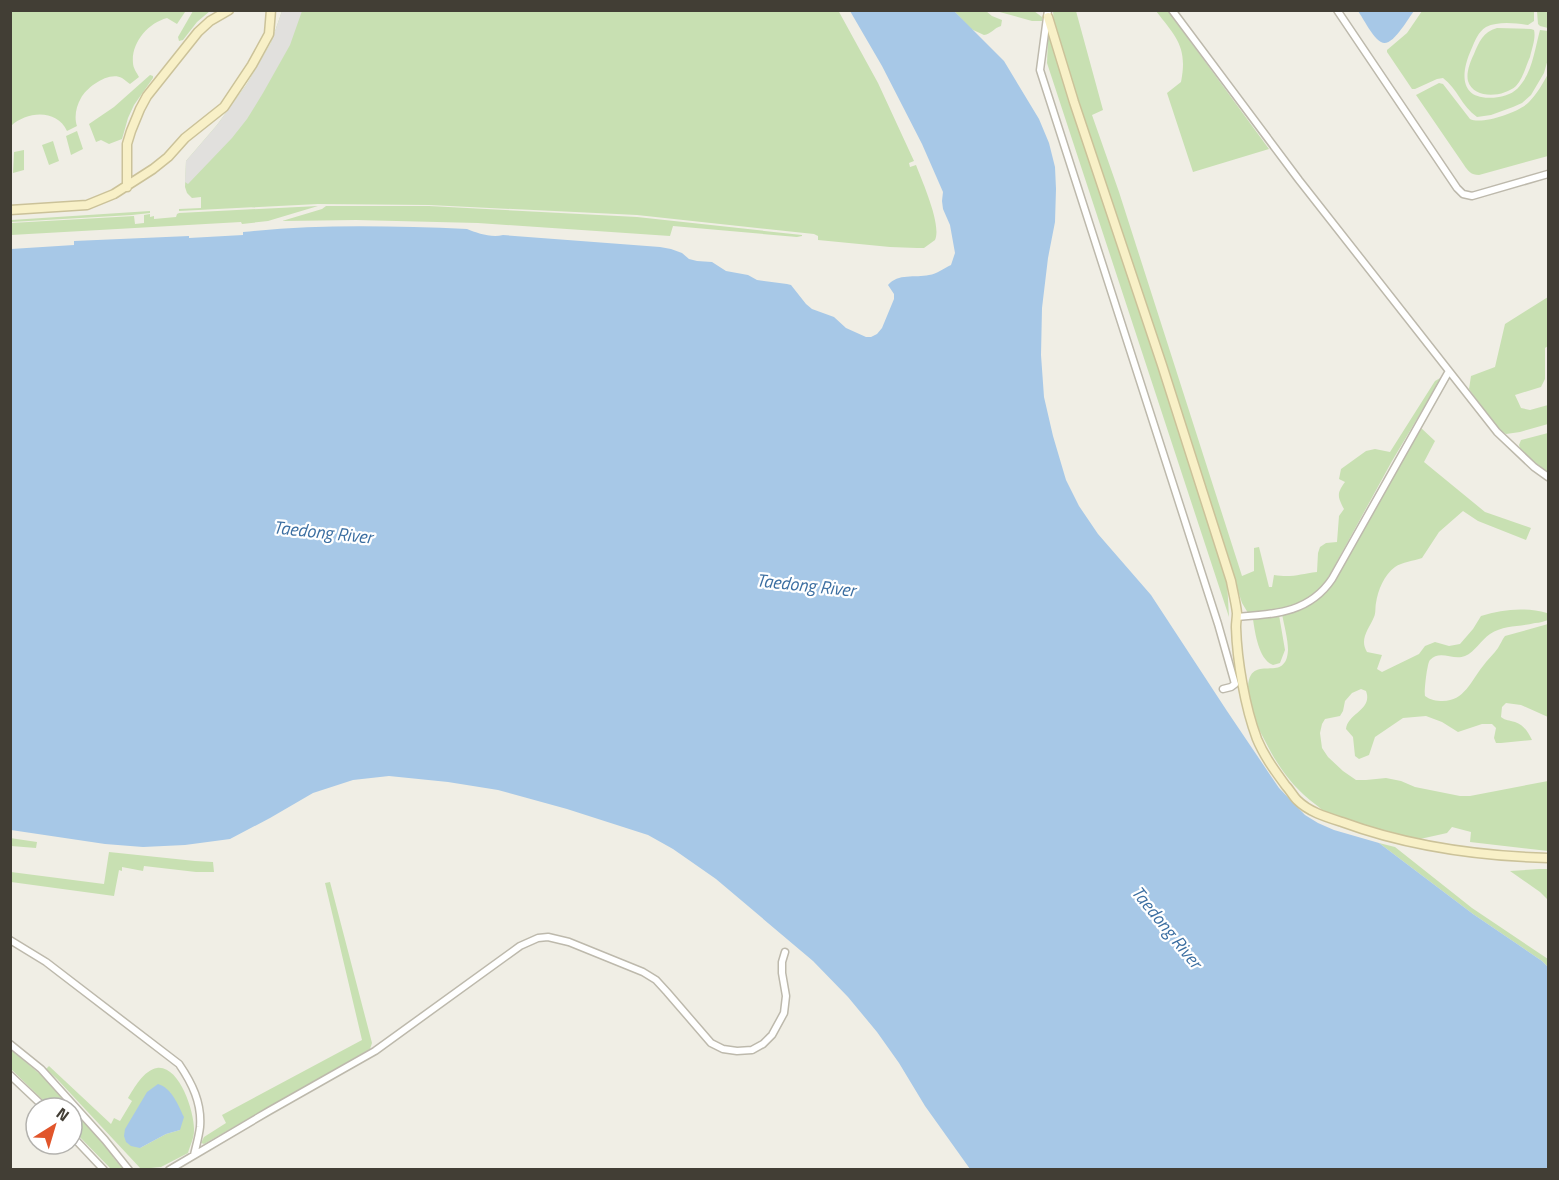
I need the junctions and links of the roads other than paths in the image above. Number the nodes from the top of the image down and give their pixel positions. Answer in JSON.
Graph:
{"nodes":[{"id":1,"x":229,"y":10,"type":"edge"},
{"id":2,"x":271,"y":10,"type":"edge"},
{"id":3,"x":1172,"y":10,"type":"edge"},
{"id":4,"x":1337,"y":10,"type":"edge"},
{"id":5,"x":1047,"y":13,"type":"edge"},
{"id":6,"x":1548,"y":174,"type":"edge"},
{"id":7,"x":127,"y":187,"type":"junction"},
{"id":8,"x":10,"y":210,"type":"edge"},
{"id":9,"x":1449,"y":371,"type":"junction"},
{"id":10,"x":1548,"y":477,"type":"edge"},
{"id":11,"x":1237,"y":617,"type":"junction"},
{"id":12,"x":1223,"y":689,"type":"dead end"},
{"id":13,"x":1548,"y":858,"type":"edge"},
{"id":14,"x":10,"y":939,"type":"edge"},
{"id":15,"x":785,"y":952,"type":"dead end"},
{"id":16,"x":10,"y":1044,"type":"edge"},
{"id":17,"x":10,"y":1075,"type":"edge"},
{"id":18,"x":32,"y":1096,"type":"edge"},
{"id":19,"x":84,"y":1149,"type":"edge"},
{"id":20,"x":194,"y":1155,"type":"junction"},
{"id":21,"x":104,"y":1170,"type":"edge"},
{"id":22,"x":129,"y":1170,"type":"edge"},
{"id":23,"x":169,"y":1170,"type":"edge"}],
"edges":[{"from":1,"to":7,"type":"street"},
{"from":2,"to":7,"type":"street"},
{"from":3,"to":9,"type":"street"},
{"from":4,"to":6,"type":"street"},
{"from":5,"to":11,"type":"street"},
{"from":5,"to":12,"type":"street"},
{"from":7,"to":8,"type":"street"},
{"from":9,"to":10,"type":"street"},
{"from":9,"to":11,"type":"street"},
{"from":11,"to":13,"type":"street"},
{"from":14,"to":20,"type":"street"},
{"from":15,"to":20,"type":"street"},
{"from":16,"to":22,"type":"street"},
{"from":17,"to":18,"type":"street"},
{"from":19,"to":21,"type":"street"},
{"from":20,"to":23,"type":"street"}]}
